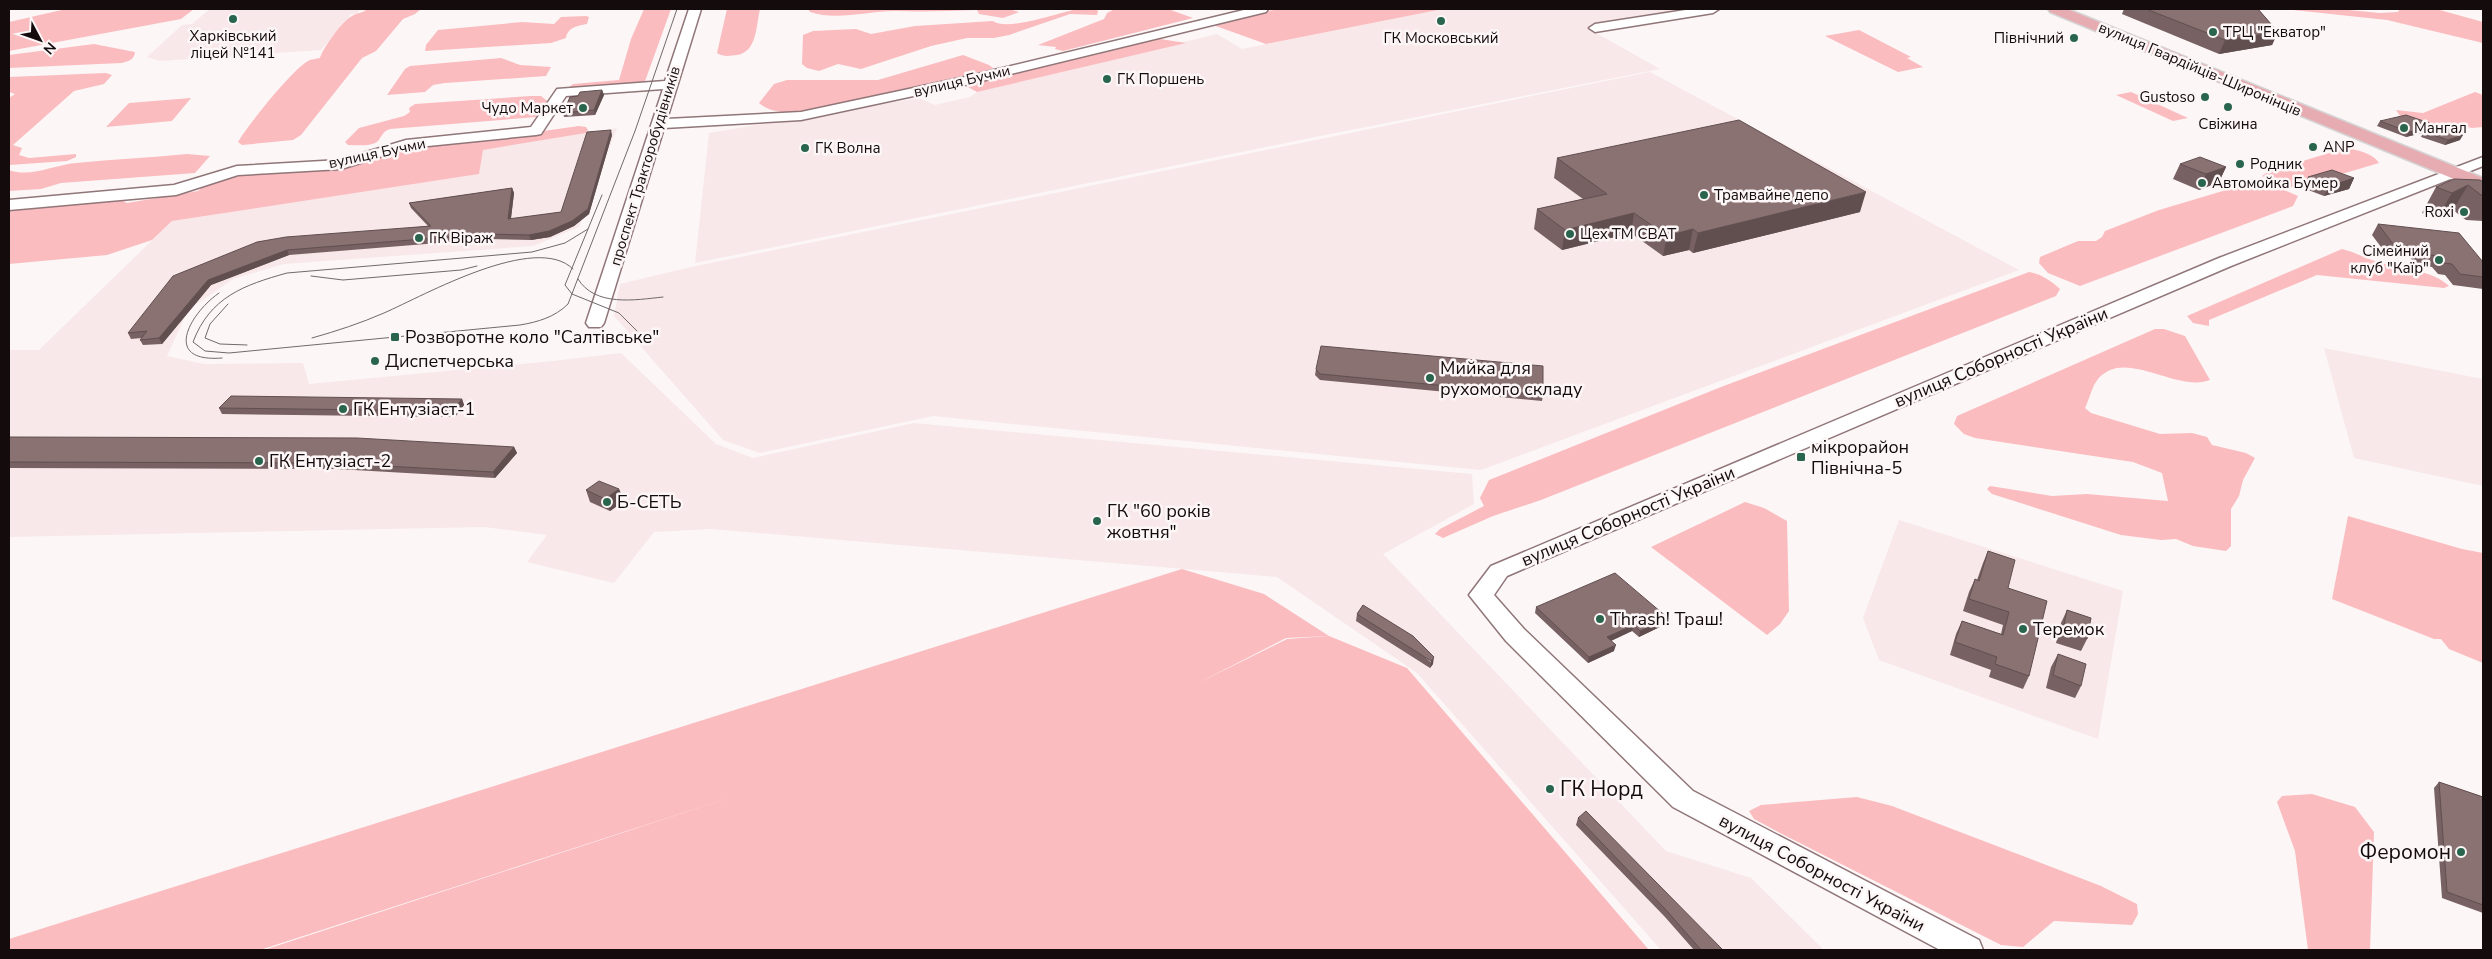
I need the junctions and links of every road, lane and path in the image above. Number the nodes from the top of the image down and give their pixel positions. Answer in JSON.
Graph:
{"nodes":[{"id":1,"x":694,"y":9,"type":"edge"},
{"id":2,"x":1262,"y":9,"type":"edge"},
{"id":3,"x":1713,"y":9,"type":"edge"},
{"id":4,"x":2055,"y":9,"type":"edge"},
{"id":5,"x":1596,"y":28,"type":"dead end"},
{"id":6,"x":669,"y":85,"type":"junction"},
{"id":7,"x":658,"y":124,"type":"junction"},
{"id":8,"x":2483,"y":153,"type":"edge"},
{"id":9,"x":2483,"y":161,"type":"edge"},
{"id":10,"x":2446,"y":172,"type":"junction"},
{"id":11,"x":2483,"y":185,"type":"edge"},
{"id":12,"x":2483,"y":190,"type":"edge"},
{"id":13,"x":9,"y":205,"type":"edge"},
{"id":14,"x":595,"y":323,"type":"dead end"},
{"id":15,"x":1968,"y":950,"type":"edge"}],
"edges":[{"from":1,"to":6,"type":"street","name":"проспект Тракторобудівників"},
{"from":2,"to":7,"type":"street","name":"вулиця Бучми"},
{"from":3,"to":5,"type":"street"},
{"from":4,"to":10,"type":"main road","name":"вулиця Гвардійців-Широнінців"},
{"from":6,"to":7,"type":"street","name":"проспект Тракторобудівників"},
{"from":6,"to":13,"type":"street","name":"вулиця Бучми"},
{"from":7,"to":14,"type":"street","name":"проспект Тракторобудівників"},
{"from":8,"to":10,"type":"street","name":"вулиця Соборності України"},
{"from":9,"to":10,"type":"street","name":"вулиця Соборності України"},
{"from":10,"to":11,"type":"main road","name":"вулиця Гвардійців-Широнінців"},
{"from":10,"to":12,"type":"main road","name":"вулиця Гвардійців-Широнінців"},
{"from":10,"to":15,"type":"street","name":"вулиця Соборності України"}]}
